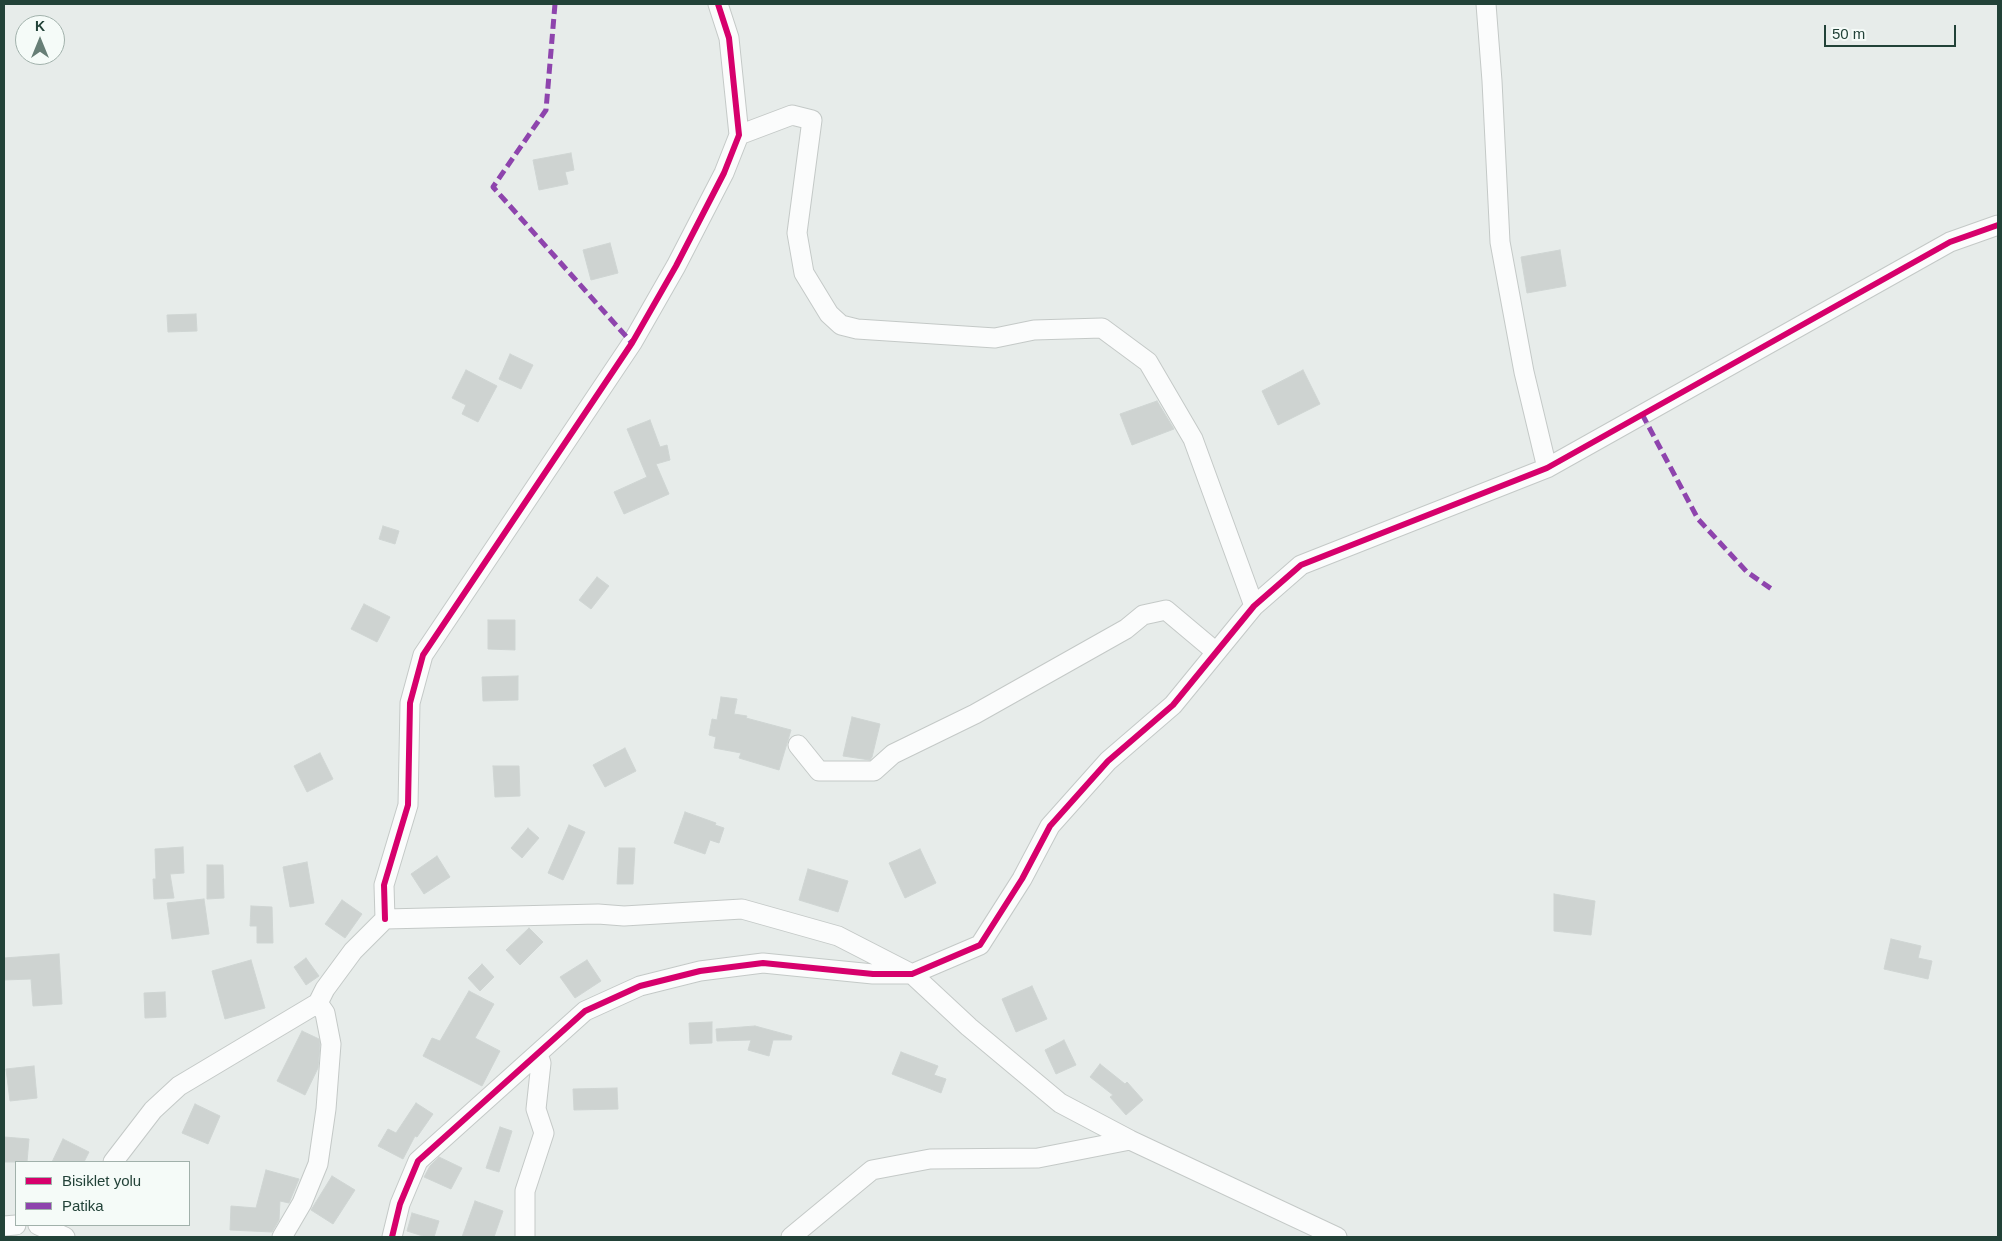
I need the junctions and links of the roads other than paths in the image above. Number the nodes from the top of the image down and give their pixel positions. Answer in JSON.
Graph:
{"nodes":[{"id":1,"x":718,"y":4,"type":"edge"},
{"id":2,"x":1486,"y":4,"type":"edge"},
{"id":3,"x":739,"y":135,"type":"junction"},
{"id":4,"x":1998,"y":225,"type":"edge"},
{"id":5,"x":1547,"y":468,"type":"junction"},
{"id":6,"x":1254,"y":606,"type":"junction"},
{"id":7,"x":1216,"y":652,"type":"junction"},
{"id":8,"x":798,"y":745,"type":"dead end"},
{"id":9,"x":385,"y":919,"type":"junction"},
{"id":10,"x":912,"y":974,"type":"junction"},
{"id":11,"x":318,"y":1003,"type":"junction"},
{"id":12,"x":538,"y":1054,"type":"junction"},
{"id":13,"x":1130,"y":1140,"type":"junction"},
{"id":14,"x":114,"y":1161,"type":"edge"},
{"id":15,"x":40,"y":1226,"type":"edge"},
{"id":16,"x":59,"y":1236,"type":"edge"},
{"id":17,"x":282,"y":1237,"type":"edge"},
{"id":18,"x":392,"y":1237,"type":"edge"},
{"id":19,"x":525,"y":1237,"type":"edge"},
{"id":20,"x":791,"y":1237,"type":"edge"},
{"id":21,"x":1337,"y":1237,"type":"edge"}],
"edges":[{"from":1,"to":3,"type":"street"},
{"from":2,"to":5,"type":"street"},
{"from":3,"to":6,"type":"street"},
{"from":3,"to":9,"type":"street"},
{"from":4,"to":5,"type":"street"},
{"from":5,"to":6,"type":"street"},
{"from":6,"to":7,"type":"street"},
{"from":7,"to":8,"type":"street"},
{"from":7,"to":10,"type":"street"},
{"from":9,"to":10,"type":"street"},
{"from":9,"to":11,"type":"street"},
{"from":10,"to":12,"type":"street"},
{"from":10,"to":13,"type":"street"},
{"from":11,"to":14,"type":"street"},
{"from":11,"to":17,"type":"street"},
{"from":12,"to":18,"type":"street"},
{"from":12,"to":19,"type":"street"},
{"from":13,"to":20,"type":"street"},
{"from":13,"to":21,"type":"street"},
{"from":15,"to":16,"type":"street"}]}
